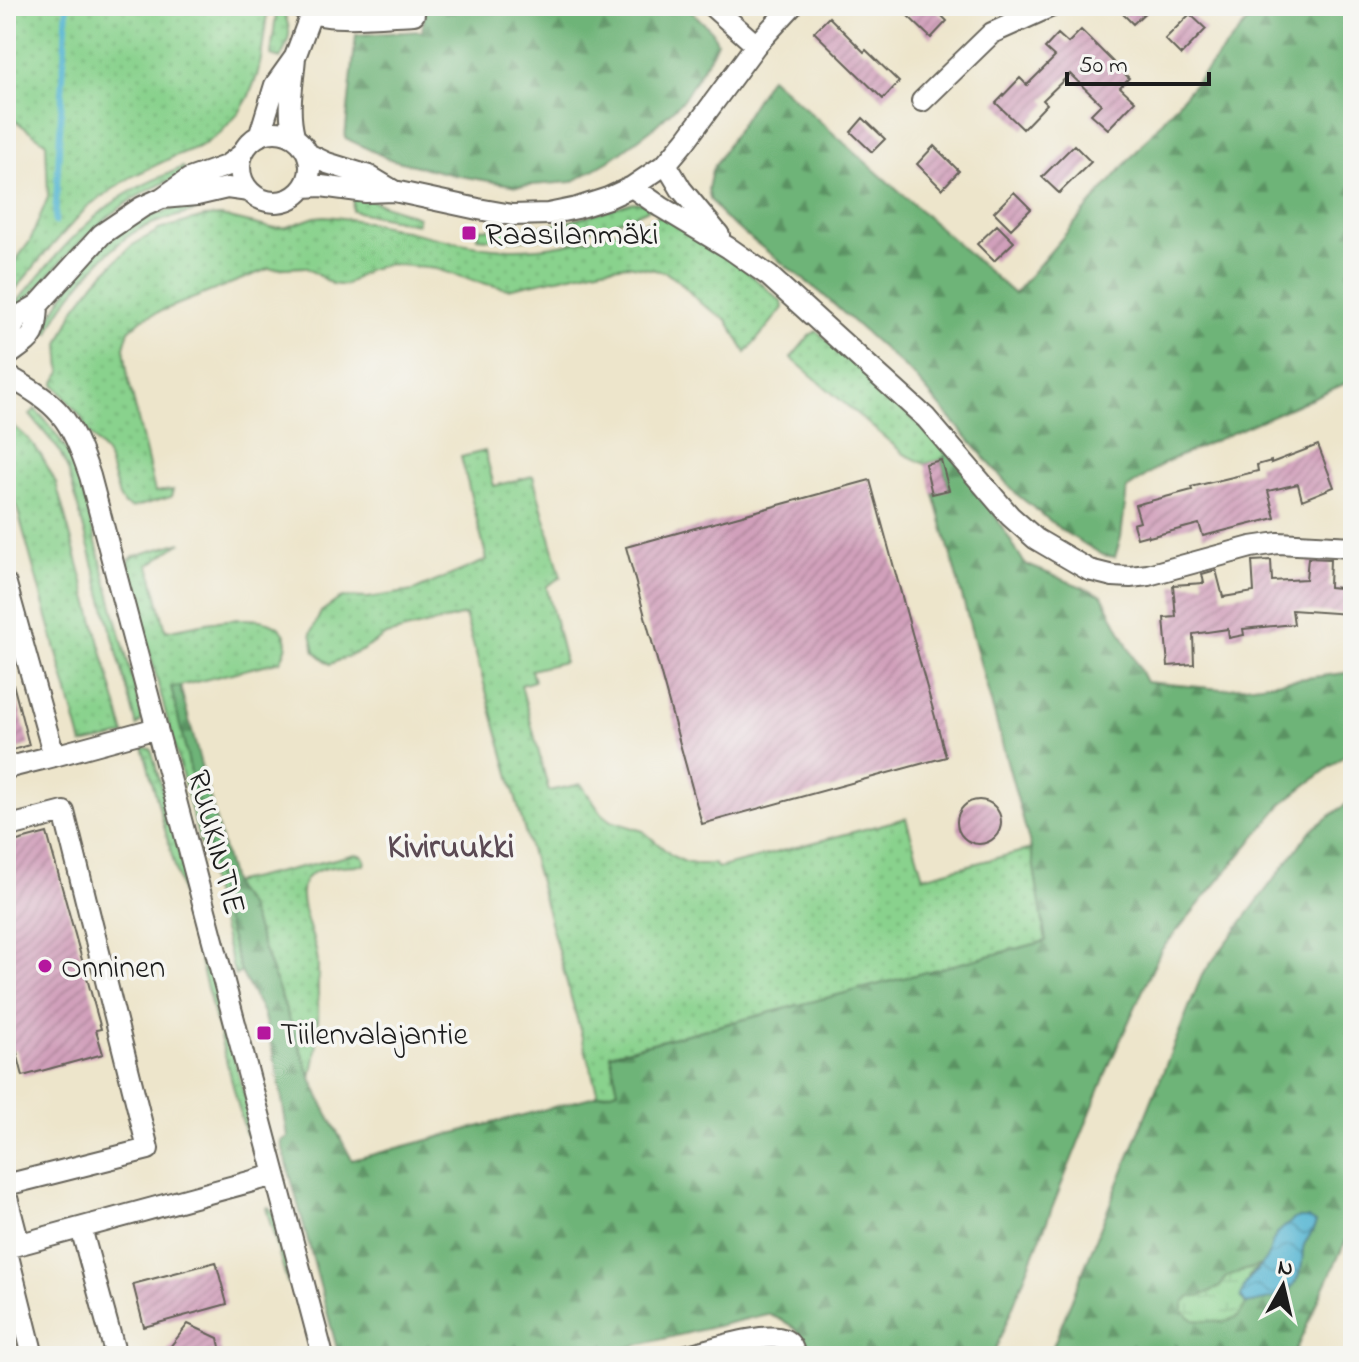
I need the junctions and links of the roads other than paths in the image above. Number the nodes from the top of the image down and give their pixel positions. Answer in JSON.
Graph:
{"nodes":[{"id":1,"x":712,"y":6,"type":"edge"},
{"id":2,"x":792,"y":6,"type":"edge"},
{"id":3,"x":1052,"y":6,"type":"edge"},
{"id":4,"x":308,"y":9,"type":"edge"},
{"id":5,"x":414,"y":14,"type":"dead end"},
{"id":6,"x":756,"y":45,"type":"junction"},
{"id":7,"x":295,"y":57,"type":"junction"},
{"id":8,"x":922,"y":101,"type":"dead end"},
{"id":9,"x":260,"y":134,"type":"junction"},
{"id":10,"x":294,"y":136,"type":"junction"},
{"id":11,"x":308,"y":154,"type":"junction"},
{"id":12,"x":241,"y":155,"type":"junction"},
{"id":13,"x":666,"y":164,"type":"junction"},
{"id":14,"x":304,"y":187,"type":"junction"},
{"id":15,"x":632,"y":187,"type":"junction"},
{"id":16,"x":249,"y":191,"type":"junction"},
{"id":17,"x":394,"y":191,"type":"junction"},
{"id":18,"x":162,"y":198,"type":"junction"},
{"id":19,"x":729,"y":248,"type":"junction"},
{"id":20,"x":38,"y":305,"type":"junction"},
{"id":21,"x":6,"y":339,"type":"edge"},
{"id":22,"x":6,"y":357,"type":"edge"},
{"id":23,"x":6,"y":375,"type":"edge"},
{"id":24,"x":1353,"y":547,"type":"edge"},
{"id":25,"x":6,"y":584,"type":"edge"},
{"id":26,"x":157,"y":728,"type":"junction"},
{"id":27,"x":54,"y":756,"type":"junction"},
{"id":28,"x":6,"y":768,"type":"edge"},
{"id":29,"x":6,"y":827,"type":"edge"},
{"id":30,"x":275,"y":1175,"type":"junction"},
{"id":31,"x":6,"y":1185,"type":"edge"},
{"id":32,"x":6,"y":1194,"type":"edge"},
{"id":33,"x":81,"y":1228,"type":"junction"},
{"id":34,"x":10,"y":1247,"type":"edge"},
{"id":35,"x":33,"y":1356,"type":"edge"},
{"id":36,"x":116,"y":1356,"type":"edge"},
{"id":37,"x":323,"y":1356,"type":"edge"},
{"id":38,"x":684,"y":1356,"type":"edge"},
{"id":39,"x":795,"y":1356,"type":"edge"}],
"edges":[{"from":1,"to":6,"type":"street"},
{"from":2,"to":6,"type":"street"},
{"from":3,"to":8,"type":"street"},
{"from":4,"to":5,"type":"street"},
{"from":4,"to":7,"type":"street"},
{"from":6,"to":13,"type":"street"},
{"from":7,"to":9,"type":"street"},
{"from":7,"to":10,"type":"street"},
{"from":9,"to":10,"type":"street"},
{"from":9,"to":12,"type":"street"},
{"from":10,"to":11,"type":"street"},
{"from":11,"to":14,"type":"street"},
{"from":11,"to":17,"type":"street"},
{"from":12,"to":16,"type":"street"},
{"from":12,"to":18,"type":"street"},
{"from":13,"to":15,"type":"street"},
{"from":13,"to":19,"type":"street"},
{"from":14,"to":16,"type":"street"},
{"from":14,"to":17,"type":"street"},
{"from":15,"to":17,"type":"street"},
{"from":15,"to":19,"type":"street"},
{"from":16,"to":18,"type":"street"},
{"from":18,"to":20,"type":"street"},
{"from":19,"to":24,"type":"street"},
{"from":20,"to":21,"type":"street"},
{"from":20,"to":22,"type":"street"},
{"from":23,"to":26,"type":"street","name":"RUUKINTIE"},
{"from":25,"to":27,"type":"street"},
{"from":26,"to":27,"type":"street"},
{"from":26,"to":30,"type":"street","name":"RUUKINTIE"},
{"from":27,"to":28,"type":"street"},
{"from":29,"to":31,"type":"street"},
{"from":30,"to":33,"type":"street"},
{"from":30,"to":37,"type":"street","name":"RUUKINTIE"},
{"from":32,"to":34,"type":"street"},
{"from":33,"to":34,"type":"street"},
{"from":33,"to":36,"type":"street"},
{"from":34,"to":35,"type":"street"},
{"from":38,"to":39,"type":"street"}]}
